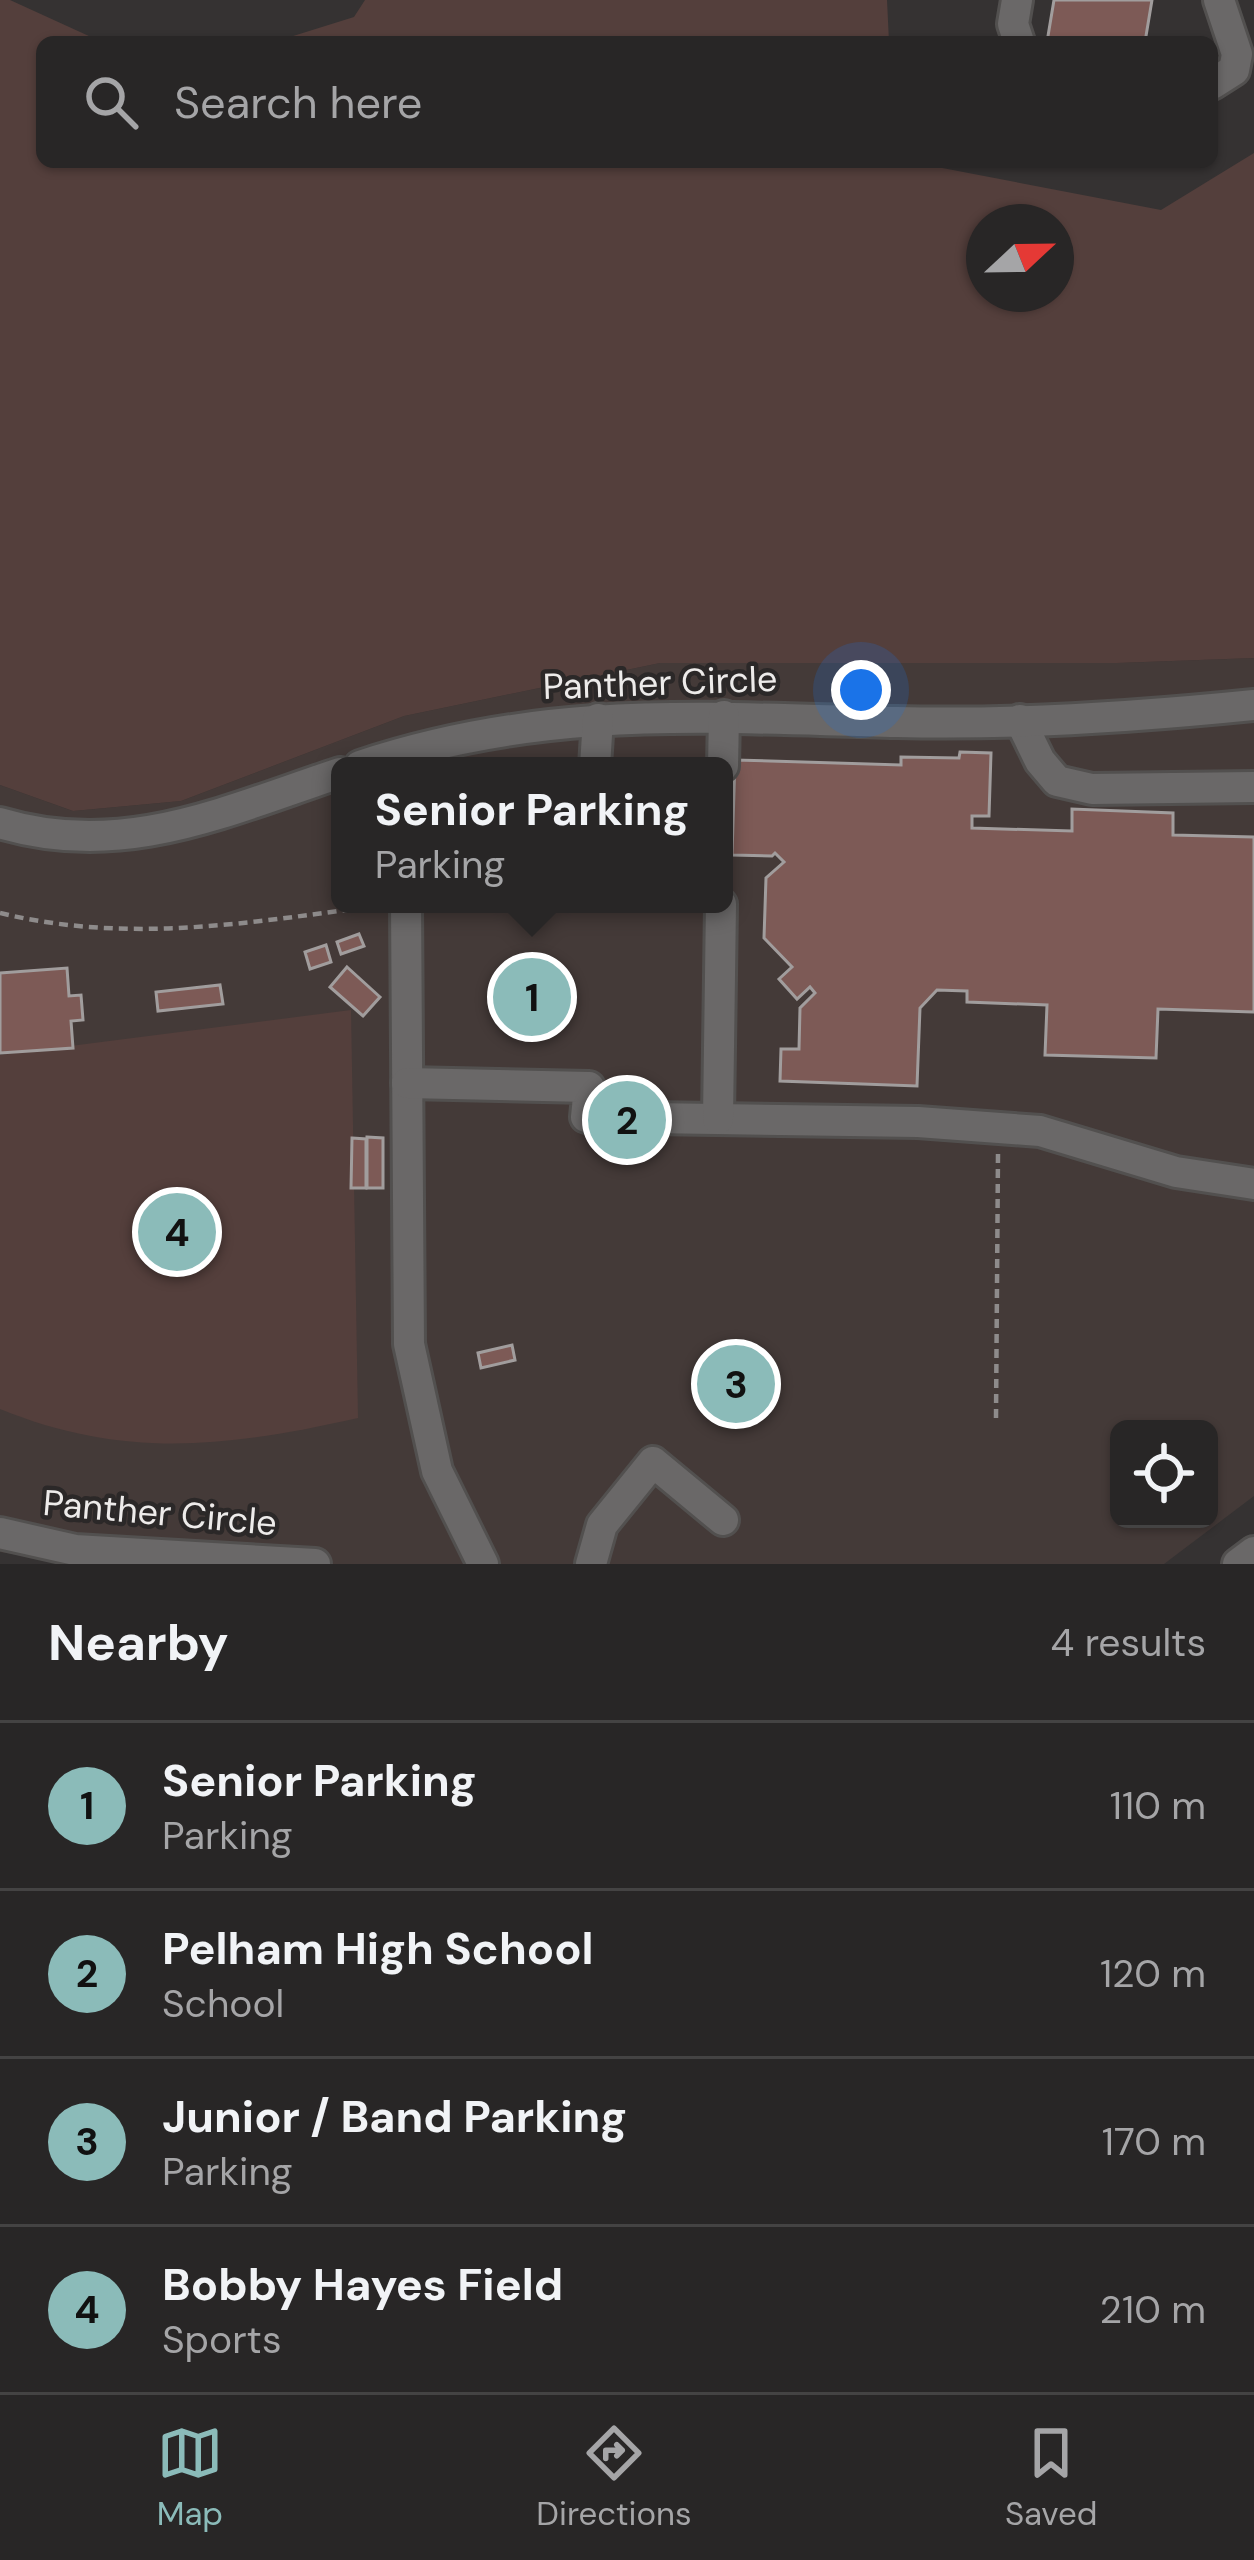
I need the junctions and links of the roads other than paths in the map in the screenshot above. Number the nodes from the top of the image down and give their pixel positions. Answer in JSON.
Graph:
{"nodes":[{"id":1,"x":1017,"y":0,"type":"edge"},
{"id":2,"x":1219,"y":0,"type":"edge"},
{"id":3,"x":1017,"y":36,"type":"edge"},
{"id":4,"x":1218,"y":80,"type":"edge"},
{"id":5,"x":1254,"y":705,"type":"edge"},
{"id":6,"x":724,"y":716,"type":"junction"},
{"id":7,"x":598,"y":719,"type":"junction"},
{"id":8,"x":1020,"y":720,"type":"junction"},
{"id":9,"x":396,"y":757,"type":"edge"},
{"id":10,"x":596,"y":757,"type":"edge"},
{"id":11,"x":723,"y":757,"type":"edge"},
{"id":12,"x":331,"y":776,"type":"edge"},
{"id":13,"x":1254,"y":787,"type":"edge"},
{"id":14,"x":0,"y":824,"type":"edge"},
{"id":15,"x":406,"y":913,"type":"edge"},
{"id":16,"x":722,"y":913,"type":"edge"},
{"id":17,"x":406,"y":1083,"type":"junction"},
{"id":18,"x":718,"y":1119,"type":"junction"},
{"id":19,"x":1254,"y":1184,"type":"edge"},
{"id":20,"x":723,"y":1520,"type":"dead end"},
{"id":21,"x":0,"y":1533,"type":"edge"},
{"id":22,"x":1254,"y":1552,"type":"edge"},
{"id":23,"x":315,"y":1564,"type":"edge"},
{"id":24,"x":483,"y":1564,"type":"edge"},
{"id":25,"x":591,"y":1564,"type":"edge"},
{"id":26,"x":1238,"y":1564,"type":"edge"}],
"edges":[{"from":1,"to":3,"type":"street"},
{"from":2,"to":4,"type":"street"},
{"from":5,"to":8,"type":"street","name":"Panther Circle"},
{"from":6,"to":7,"type":"street","name":"Panther Circle"},
{"from":6,"to":8,"type":"street","name":"Panther Circle"},
{"from":6,"to":11,"type":"street"},
{"from":7,"to":9,"type":"street","name":"Panther Circle"},
{"from":7,"to":10,"type":"street"},
{"from":8,"to":13,"type":"street"},
{"from":12,"to":14,"type":"street"},
{"from":15,"to":17,"type":"street"},
{"from":16,"to":18,"type":"street"},
{"from":17,"to":18,"type":"street"},
{"from":17,"to":24,"type":"street"},
{"from":18,"to":19,"type":"street"},
{"from":20,"to":25,"type":"street"},
{"from":21,"to":23,"type":"street","name":"Panther Circle"},
{"from":22,"to":26,"type":"street"}]}
